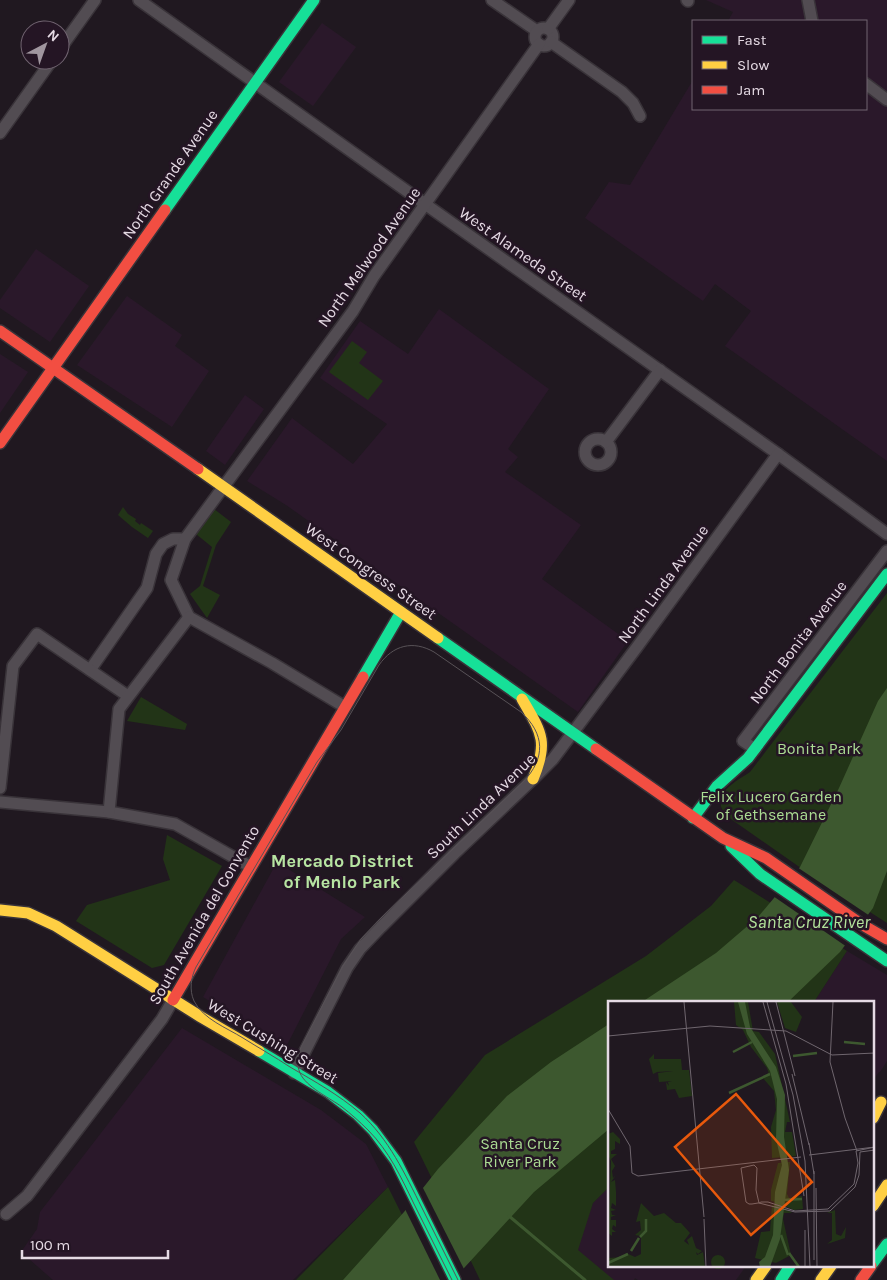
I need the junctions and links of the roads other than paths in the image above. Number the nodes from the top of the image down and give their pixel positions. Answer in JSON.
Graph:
{"nodes":[{"id":1,"x":95,"y":0,"type":"edge"},
{"id":2,"x":139,"y":0,"type":"edge"},
{"id":3,"x":314,"y":0,"type":"edge"},
{"id":4,"x":492,"y":0,"type":"edge"},
{"id":5,"x":569,"y":0,"type":"edge"},
{"id":6,"x":808,"y":0,"type":"edge"},
{"id":7,"x":812,"y":20,"type":"edge"},
{"id":8,"x":542,"y":30,"type":"junction"},
{"id":9,"x":70,"y":35,"type":"edge"},
{"id":10,"x":545,"y":43,"type":"junction"},
{"id":11,"x":45,"y":70,"type":"edge"},
{"id":12,"x":255,"y":82,"type":"junction"},
{"id":13,"x":867,"y":85,"type":"edge"},
{"id":14,"x":887,"y":100,"type":"edge"},
{"id":15,"x":640,"y":116,"type":"dead end"},
{"id":16,"x":0,"y":133,"type":"edge"},
{"id":17,"x":425,"y":204,"type":"junction"},
{"id":18,"x":0,"y":331,"type":"edge"},
{"id":19,"x":54,"y":368,"type":"junction"},
{"id":20,"x":660,"y":370,"type":"junction"},
{"id":21,"x":606,"y":442,"type":"dead end"},
{"id":22,"x":0,"y":443,"type":"edge"},
{"id":23,"x":778,"y":454,"type":"junction"},
{"id":24,"x":223,"y":486,"type":"junction"},
{"id":25,"x":887,"y":534,"type":"edge"},
{"id":26,"x":185,"y":539,"type":"junction"},
{"id":27,"x":887,"y":551,"type":"edge"},
{"id":28,"x":887,"y":574,"type":"edge"},
{"id":29,"x":401,"y":612,"type":"junction"},
{"id":30,"x":189,"y":617,"type":"junction"},
{"id":31,"x":90,"y":670,"type":"junction"},
{"id":32,"x":128,"y":696,"type":"junction"},
{"id":33,"x":520,"y":696,"type":"junction"},
{"id":34,"x":345,"y":707,"type":"junction"},
{"id":35,"x":573,"y":733,"type":"junction"},
{"id":36,"x":755,"y":749,"type":"junction"},
{"id":37,"x":533,"y":779,"type":"junction"},
{"id":38,"x":0,"y":788,"type":"edge"},
{"id":39,"x":0,"y":802,"type":"edge"},
{"id":40,"x":109,"y":812,"type":"junction"},
{"id":41,"x":693,"y":818,"type":"junction"},
{"id":42,"x":723,"y":838,"type":"junction"},
{"id":43,"x":251,"y":868,"type":"junction"},
{"id":44,"x":0,"y":910,"type":"edge"},
{"id":45,"x":887,"y":939,"type":"edge"},
{"id":46,"x":887,"y":961,"type":"edge"},
{"id":47,"x":174,"y":1000,"type":"junction"},
{"id":48,"x":294,"y":1073,"type":"junction"},
{"id":49,"x":874,"y":1112,"type":"edge"},
{"id":50,"x":874,"y":1116,"type":"edge"},
{"id":51,"x":887,"y":1185,"type":"edge"},
{"id":52,"x":874,"y":1204,"type":"edge"},
{"id":53,"x":6,"y":1214,"type":"dead end"},
{"id":54,"x":887,"y":1244,"type":"edge"},
{"id":55,"x":874,"y":1262,"type":"edge"},
{"id":56,"x":765,"y":1268,"type":"edge"},
{"id":57,"x":789,"y":1268,"type":"edge"},
{"id":58,"x":830,"y":1268,"type":"edge"},
{"id":59,"x":870,"y":1268,"type":"edge"},
{"id":60,"x":455,"y":1280,"type":"edge"},
{"id":61,"x":756,"y":1280,"type":"edge"},
{"id":62,"x":781,"y":1280,"type":"edge"},
{"id":63,"x":821,"y":1280,"type":"edge"},
{"id":64,"x":861,"y":1280,"type":"edge"}],
"edges":[{"from":1,"to":9,"type":"street"},
{"from":2,"to":12,"type":"street","name":"West Alameda Street"},
{"from":3,"to":12,"type":"main road","name":"North Grande Avenue"},
{"from":4,"to":8,"type":"street"},
{"from":5,"to":8,"type":"street"},
{"from":6,"to":7,"type":"street"},
{"from":8,"to":10,"type":"street"},
{"from":10,"to":15,"type":"street"},
{"from":10,"to":17,"type":"street","name":"North Melwood Avenue"},
{"from":11,"to":16,"type":"street"},
{"from":12,"to":17,"type":"street","name":"West Alameda Street"},
{"from":12,"to":19,"type":"main road","name":"North Grande Avenue"},
{"from":13,"to":14,"type":"street"},
{"from":17,"to":20,"type":"street","name":"West Alameda Street"},
{"from":17,"to":24,"type":"street","name":"North Melwood Avenue"},
{"from":18,"to":19,"type":"main road","name":"West Congress Street"},
{"from":19,"to":22,"type":"main road","name":"North Grande Avenue"},
{"from":19,"to":24,"type":"main road","name":"West Congress Street"},
{"from":20,"to":21,"type":"street"},
{"from":20,"to":23,"type":"street","name":"West Alameda Street"},
{"from":23,"to":25,"type":"street","name":"West Alameda Street"},
{"from":23,"to":35,"type":"street","name":"North Linda Avenue"},
{"from":24,"to":26,"type":"street","name":"North Melwood Avenue"},
{"from":24,"to":29,"type":"main road","name":"West Congress Street"},
{"from":26,"to":30,"type":"street","name":"North Melwood Avenue"},
{"from":26,"to":31,"type":"street"},
{"from":27,"to":36,"type":"street","name":"North Bonita Avenue"},
{"from":28,"to":36,"type":"main road","name":"North Bonita Avenue"},
{"from":29,"to":33,"type":"main road","name":"West Congress Street"},
{"from":29,"to":34,"type":"main road","name":"South Avenida del Convento"},
{"from":30,"to":32,"type":"street"},
{"from":30,"to":34,"type":"street"},
{"from":31,"to":32,"type":"street"},
{"from":31,"to":38,"type":"street"},
{"from":32,"to":40,"type":"street"},
{"from":33,"to":35,"type":"main road","name":"West Congress Street"},
{"from":33,"to":37,"type":"main road"},
{"from":34,"to":43,"type":"main road","name":"South Avenida del Convento"},
{"from":35,"to":37,"type":"street","name":"South Linda Avenue"},
{"from":35,"to":41,"type":"main road","name":"West Congress Street"},
{"from":36,"to":41,"type":"main road","name":"North Bonita Avenue"},
{"from":37,"to":48,"type":"street","name":"South Linda Avenue"},
{"from":39,"to":40,"type":"street"},
{"from":40,"to":43,"type":"street"},
{"from":41,"to":42,"type":"main road","name":"West Congress Street"},
{"from":42,"to":45,"type":"main road","name":"West Congress Street"},
{"from":42,"to":46,"type":"main road","name":"West Congress Street"},
{"from":43,"to":47,"type":"main road","name":"South Avenida del Convento"},
{"from":44,"to":47,"type":"main road","name":"West Cushing Street"},
{"from":47,"to":48,"type":"main road","name":"West Cushing Street"},
{"from":47,"to":53,"type":"street","name":"South Avenida del Convento"},
{"from":48,"to":60,"type":"main road","name":"West Cushing Street"},
{"from":49,"to":50,"type":"main road"},
{"from":51,"to":52,"type":"main road"},
{"from":54,"to":55,"type":"main road"},
{"from":56,"to":61,"type":"main road"},
{"from":57,"to":62,"type":"main road"},
{"from":58,"to":63,"type":"main road"},
{"from":59,"to":64,"type":"main road"}]}
